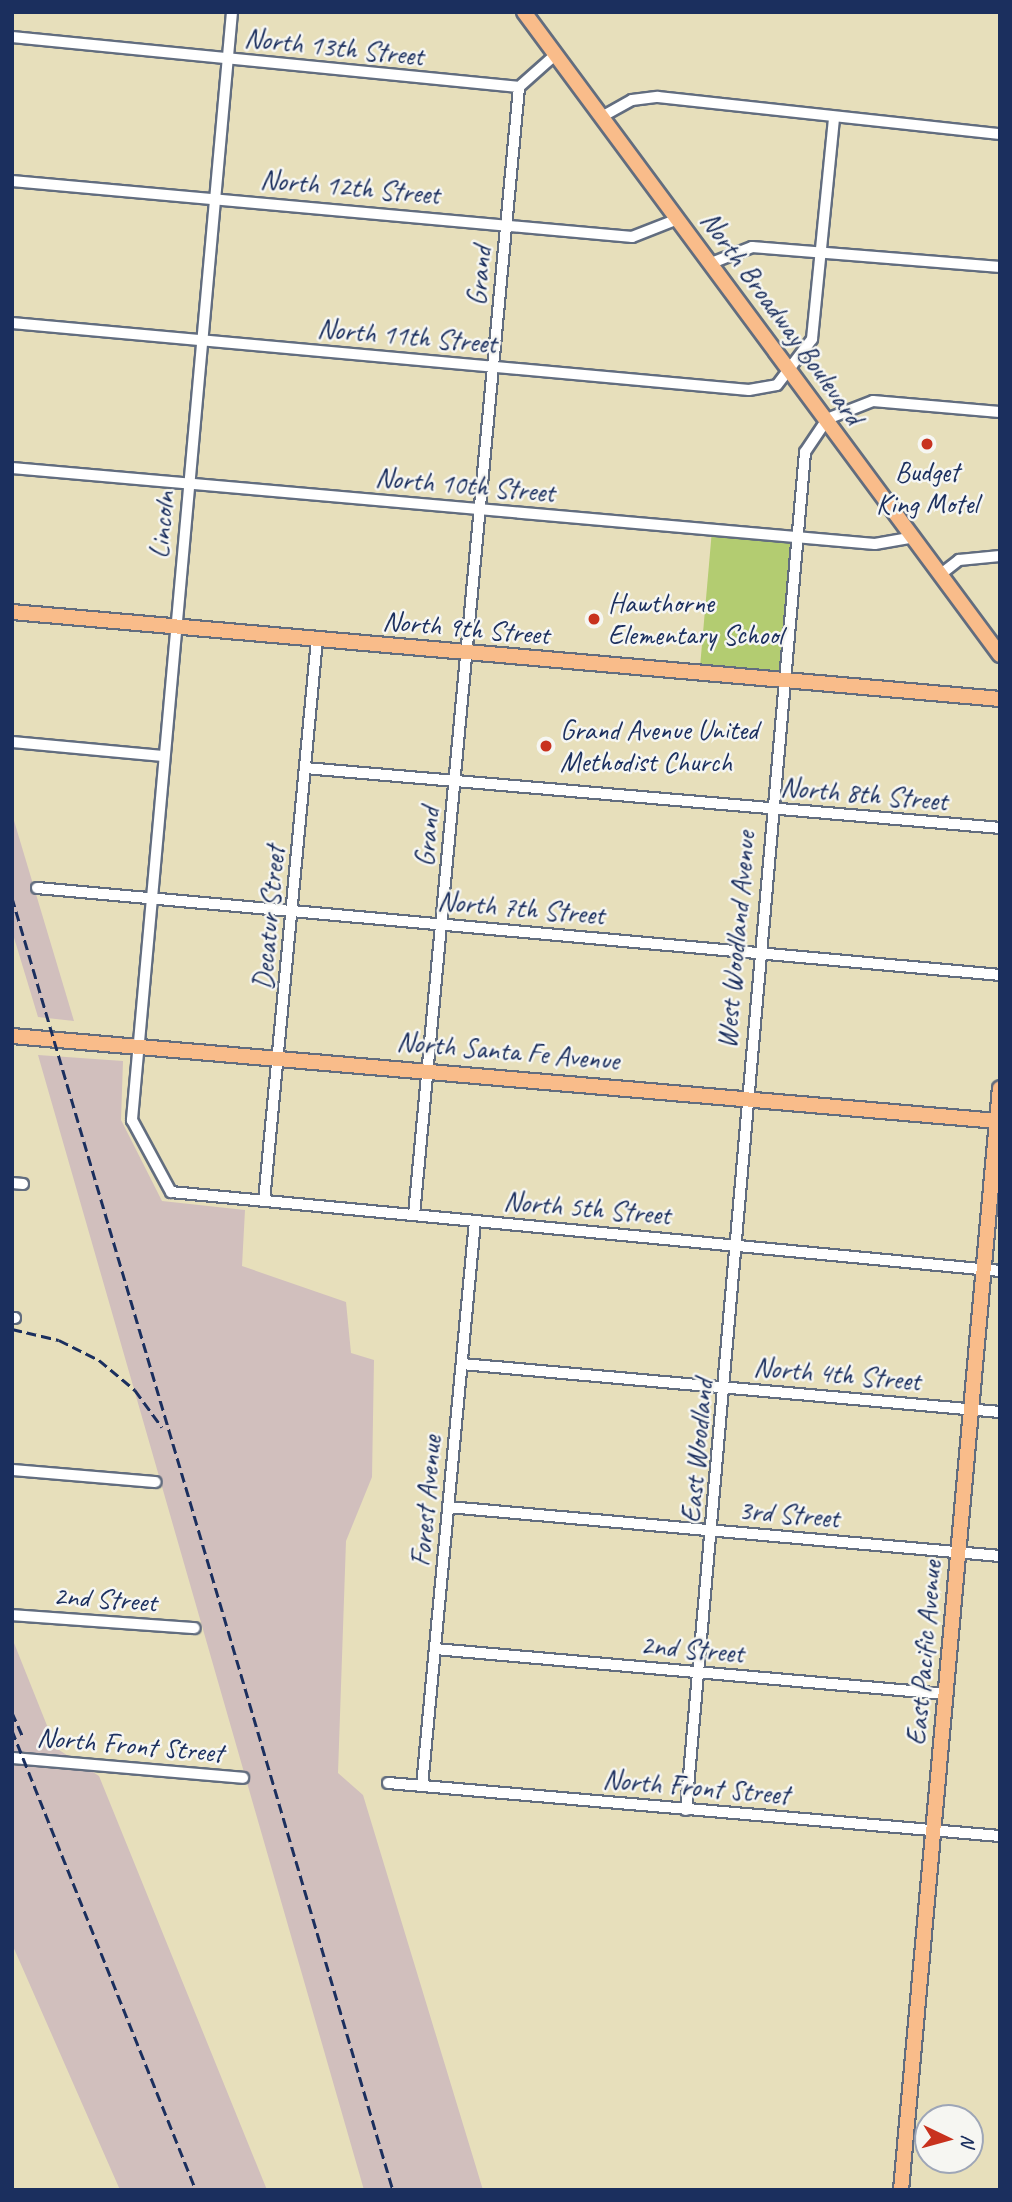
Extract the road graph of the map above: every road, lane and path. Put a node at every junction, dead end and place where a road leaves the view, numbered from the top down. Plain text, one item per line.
1 (232, 12) edge
2 (524, 12) edge
3 (12, 37) edge
4 (555, 55) junction
5 (228, 59) junction
6 (519, 87) junction
7 (605, 115) junction
8 (835, 120) junction
9 (1000, 134) edge
10 (12, 181) edge
11 (215, 197) junction
12 (678, 219) junction
13 (506, 223) junction
14 (822, 252) junction
15 (714, 262) junction
16 (1000, 267) edge
17 (12, 323) edge
18 (202, 340) junction
19 (493, 366) junction
20 (792, 372) junction
21 (1000, 412) edge
22 (827, 419) junction
23 (12, 468) edge
24 (189, 483) junction
25 (480, 510) junction
26 (796, 537) junction
27 (913, 537) junction
28 (1000, 556) edge
29 (941, 573) junction
30 (12, 612) edge
31 (175, 627) junction
32 (317, 639) junction
33 (467, 652) junction
34 (1000, 655) edge
35 (781, 682) junction
36 (1000, 699) edge
37 (12, 742) edge
38 (163, 756) junction
39 (305, 768) junction
40 (455, 782) junction
41 (770, 809) junction
42 (1000, 828) edge
43 (37, 888) dead end
44 (150, 898) junction
45 (292, 911) junction
46 (441, 924) junction
47 (757, 953) junction
48 (1000, 975) edge
49 (12, 1036) edge
50 (137, 1043) junction
51 (278, 1055) junction
52 (428, 1069) junction
53 (1000, 1088) edge
54 (746, 1096) junction
55 (998, 1121) edge
56 (171, 1192) joint
57 (264, 1201) junction
58 (414, 1215) junction
59 (475, 1221) junction
60 (735, 1245) junction
61 (983, 1270) junction
62 (1000, 1271) edge
63 (461, 1364) junction
64 (726, 1386) junction
65 (971, 1409) junction
66 (1000, 1412) edge
67 (12, 1470) edge
68 (155, 1482) dead end
69 (448, 1507) junction
70 (712, 1530) junction
71 (958, 1552) junction
72 (1000, 1556) edge
73 (12, 1615) edge
74 (195, 1629) dead end
75 (435, 1649) junction
76 (699, 1672) junction
77 (945, 1694) junction
78 (12, 1758) edge
79 (243, 1778) dead end
80 (388, 1783) dead end
81 (422, 1786) junction
82 (686, 1810) junction
83 (932, 1830) junction
84 (1000, 1836) edge
85 (901, 2190) edge

1 - 5 street, Lincoln
2 - 4 main road, North Broadway Boulevard
3 - 5 street, North 13th Street
4 - 6 street
4 - 7 main road, North Broadway Boulevard
5 - 6 street, North 13th Street
5 - 11 street, Lincoln
6 - 13 street, Grand
7 - 8 street
7 - 12 main road, North Broadway Boulevard
8 - 9 street
8 - 14 street
10 - 11 street, North 12th Street
11 - 13 street, North 12th Street
11 - 18 street, Lincoln
12 - 13 street, North 12th Street
12 - 15 main road, North Broadway Boulevard
13 - 19 street, Grand
14 - 15 street
14 - 16 street
14 - 20 street
15 - 20 main road, North Broadway Boulevard
17 - 18 street, North 11th Street
18 - 19 street, North 11th Street
18 - 24 street, Lincoln
19 - 20 street, North 11th Street
19 - 25 street, Grand
20 - 22 main road, North Broadway Boulevard
21 - 22 street
22 - 26 street, West Woodland Avenue
22 - 27 main road, North Broadway Boulevard
23 - 24 street, North 10th Street
24 - 25 street, North 10th Street
24 - 31 street, Lincoln
25 - 26 street, North 10th Street
25 - 33 street, Grand
26 - 27 street, North 10th Street
26 - 35 street, West Woodland Avenue
27 - 29 main road, North Broadway Boulevard
28 - 29 street
29 - 34 main road, North Broadway Boulevard
30 - 31 main road, North 9th Street
31 - 32 main road, North 9th Street
31 - 38 street, Lincoln
32 - 33 main road, North 9th Street
32 - 39 street, Decatur Street
33 - 35 main road, North 9th Street
33 - 40 street, Grand
35 - 36 main road, North 9th Street
35 - 41 street, West Woodland Avenue
37 - 38 street
38 - 44 street, Lincoln
39 - 40 street, North 8th Street
39 - 45 street, Decatur Street
40 - 41 street, North 8th Street
40 - 46 street, Grand
41 - 42 street, North 8th Street
41 - 47 street, West Woodland Avenue
43 - 44 street, North 7th Street
44 - 45 street, North 7th Street
44 - 50 street, Lincoln
45 - 46 street, North 7th Street
45 - 51 street, Decatur Street
46 - 47 street, North 7th Street
46 - 52 street, Grand
47 - 48 street, North 7th Street
47 - 54 street, West Woodland Avenue
49 - 50 main road, North Santa Fe Avenue
50 - 51 main road, North Santa Fe Avenue
50 - 56 street, Lincoln
51 - 52 main road, North Santa Fe Avenue
51 - 57 street, Decatur Street
52 - 54 main road, North Santa Fe Avenue
52 - 58 street, Grand
53 - 55 main road, East Pacific Avenue
54 - 55 main road, North Santa Fe Avenue
54 - 60 street, East Woodland
55 - 61 main road, East Pacific Avenue
56 - 57 street, North 5th Street
57 - 58 street, North 5th Street
58 - 59 street, North 5th Street
59 - 60 street, North 5th Street
59 - 63 street, Forest Avenue
60 - 61 street, North 5th Street
60 - 64 street, East Woodland
61 - 62 street, North 5th Street
61 - 65 main road, East Pacific Avenue
63 - 64 street, North 4th Street
63 - 69 street, Forest Avenue
64 - 65 street, North 4th Street
64 - 70 street, East Woodland
65 - 66 street, North 4th Street
65 - 71 main road, East Pacific Avenue
67 - 68 street
69 - 70 street, 3rd Street
69 - 75 street, Forest Avenue
70 - 71 street, 3rd Street
70 - 76 street, East Woodland
71 - 72 street, 3rd Street
71 - 77 main road, East Pacific Avenue
73 - 74 street, 2nd Street
75 - 76 street, 2nd Street
75 - 81 street, Forest Avenue
76 - 77 street, 2nd Street
76 - 82 street, East Woodland
77 - 83 main road, East Pacific Avenue
78 - 79 street, North Front Street
80 - 81 street, North Front Street
81 - 82 street, North Front Street
82 - 83 street, North Front Street
83 - 84 street, North Front Street
83 - 85 main road, East Pacific Avenue

